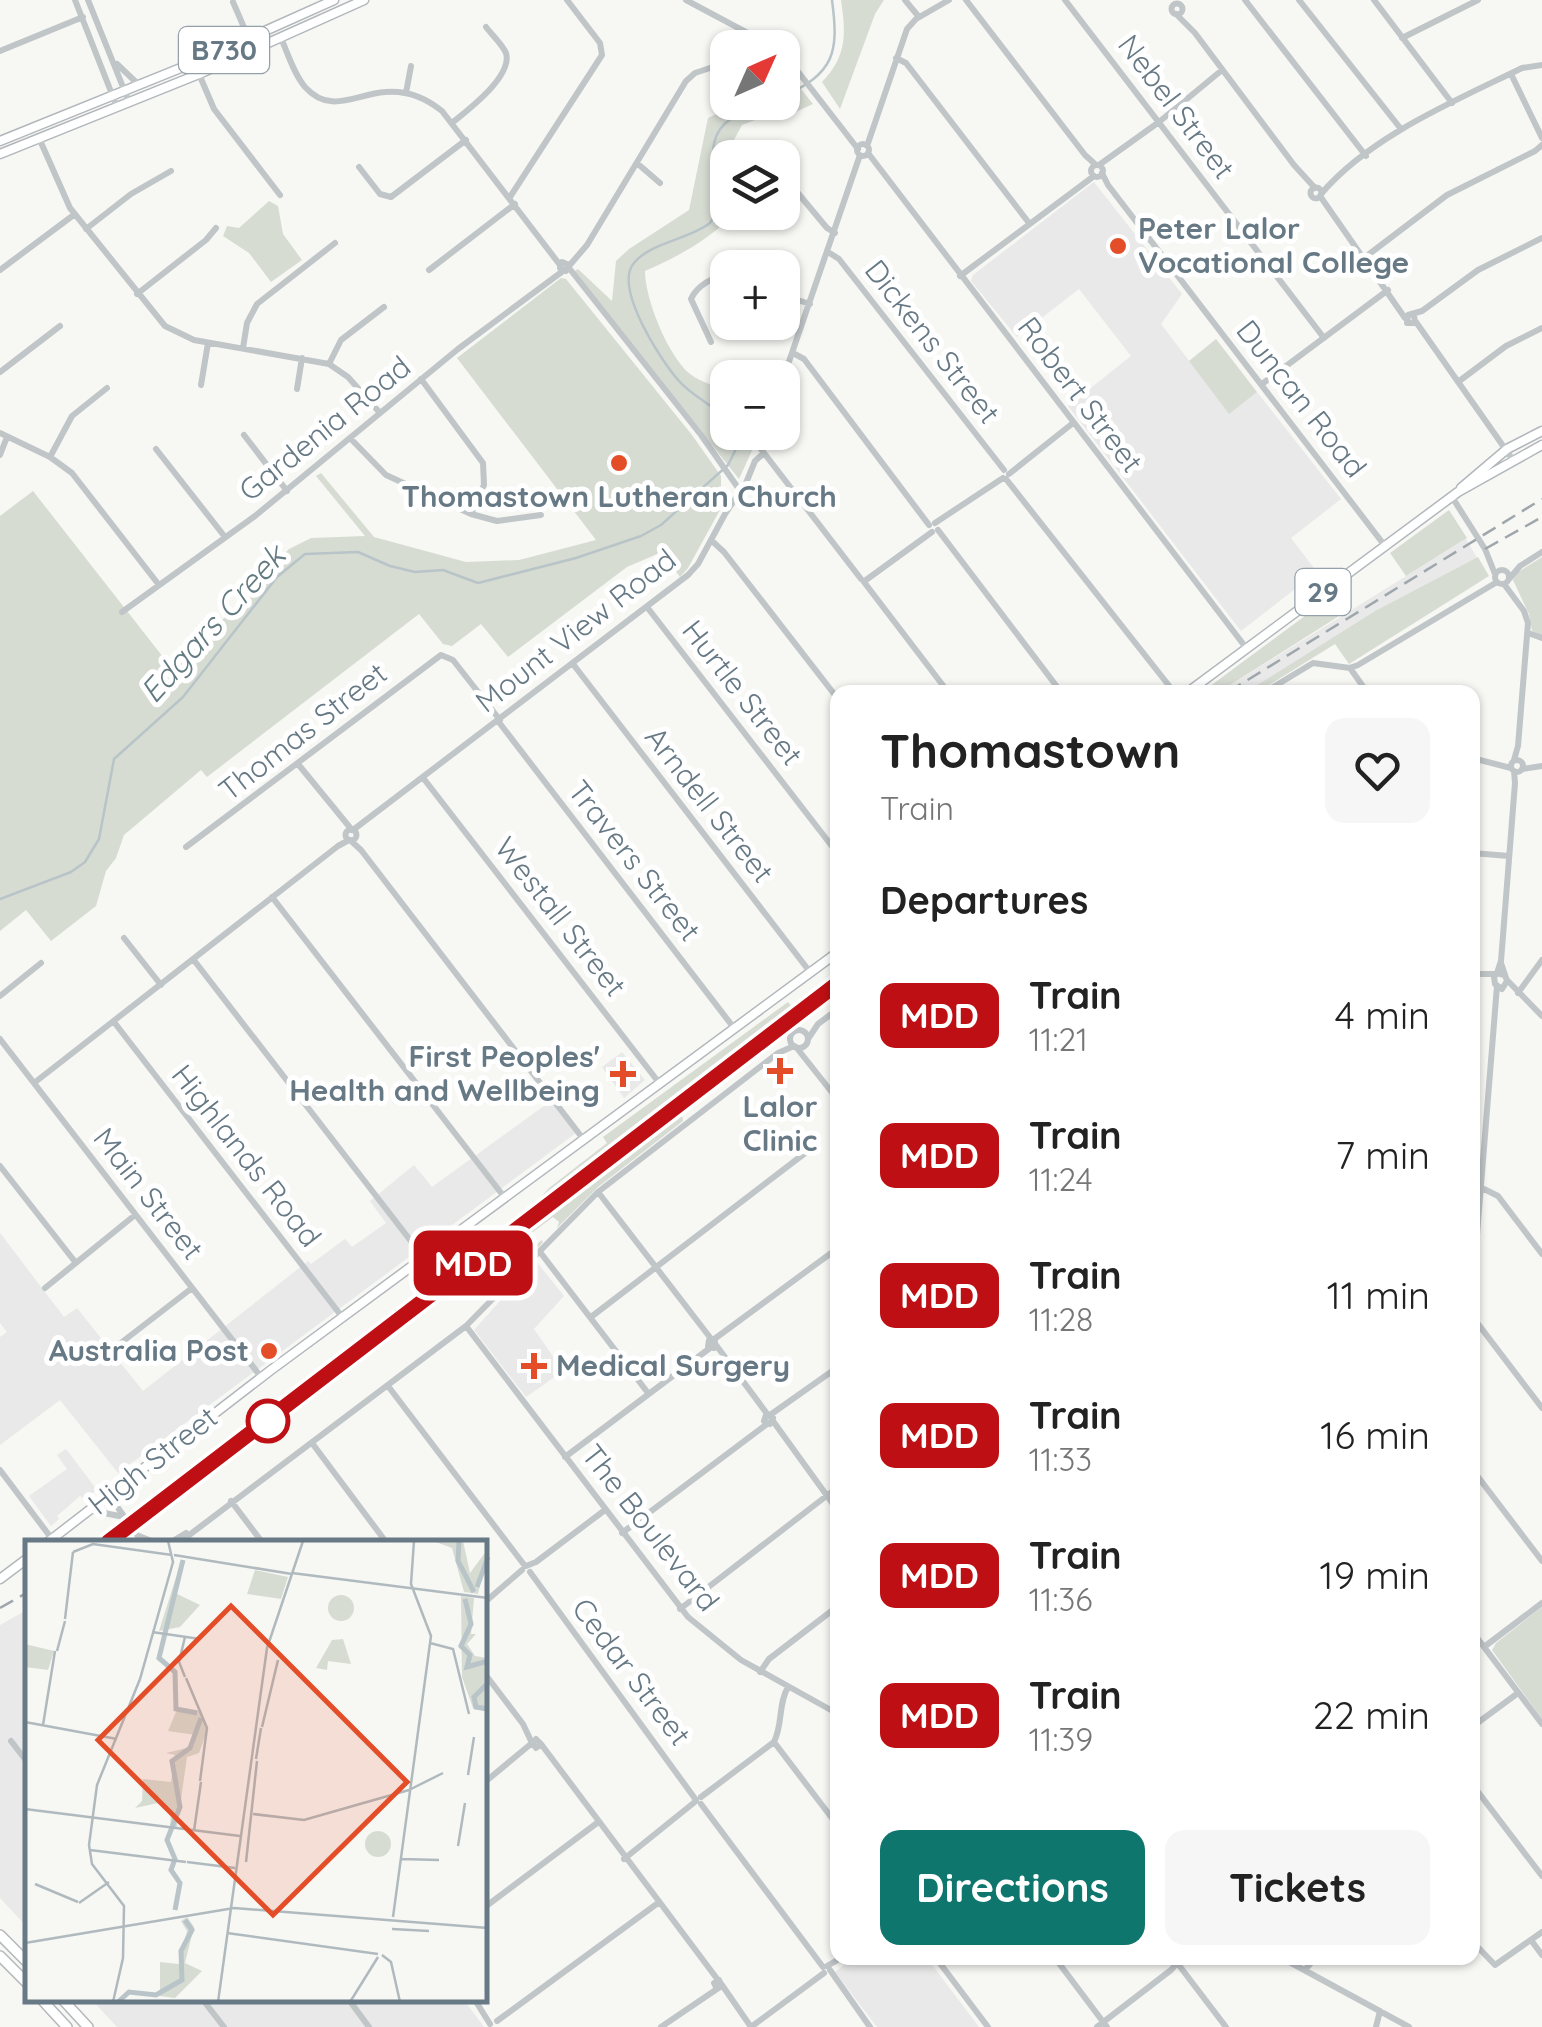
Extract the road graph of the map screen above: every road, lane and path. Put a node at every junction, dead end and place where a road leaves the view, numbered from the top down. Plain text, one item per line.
1 (75, 0) edge
2 (88, 0) edge
3 (334, 0) edge
4 (364, 0) edge
5 (567, 0) edge
6 (686, 0) edge
7 (905, 0) edge
8 (949, 0) edge
9 (966, 0) edge
10 (1065, 0) edge
11 (1245, 0) edge
12 (1299, 0) edge
13 (1374, 0) edge
14 (1478, 0) edge
15 (233, 2) edge
16 (1468, 2) edge
17 (314, 4) edge
18 (1178, 5) edge
19 (83, 17) junction
20 (919, 17) junction
21 (486, 27) dead end
22 (743, 30) edge
23 (282, 38) junction
24 (1402, 38) junction
25 (249, 39) junction
26 (0, 51) edge
27 (110, 55) junction
28 (896, 58) junction
29 (411, 66) dead end
30 (1542, 66) edge
31 (710, 68) edge
32 (1222, 70) junction
33 (800, 73) edge
34 (199, 74) junction
35 (1511, 74) junction
36 (138, 84) junction
37 (124, 90) junction
38 (406, 93) junction
39 (113, 96) junction
40 (129, 102) junction
41 (1452, 103) junction
42 (117, 107) junction
43 (452, 122) junction
44 (1159, 122) junction
45 (1400, 130) junction
46 (39, 138) junction
47 (466, 140) junction
48 (0, 141) edge
49 (1542, 141) edge
50 (864, 151) junction
51 (0, 154) edge
52 (1366, 156) junction
53 (638, 164) junction
54 (359, 167) dead end
55 (172, 171) dead end
56 (1097, 171) junction
57 (660, 182) dead end
58 (1316, 193) junction
59 (280, 196) dead end
60 (800, 196) edge
61 (512, 200) junction
62 (75, 214) junction
63 (1028, 223) junction
64 (86, 228) junction
65 (216, 228) dead end
66 (835, 233) junction
67 (1542, 238) edge
68 (335, 243) dead end
69 (828, 252) junction
70 (1364, 258) junction
71 (565, 266) junction
72 (0, 270) edge
73 (428, 270) dead end
74 (960, 276) junction
75 (710, 281) edge
76 (1388, 290) junction
77 (137, 294) junction
78 (800, 300) edge
79 (810, 304) junction
80 (384, 307) dead end
81 (1414, 318) junction
82 (60, 326) dead end
83 (1542, 328) edge
84 (710, 338) edge
85 (1324, 338) junction
86 (208, 343) junction
87 (242, 348) junction
88 (793, 353) junction
89 (302, 358) junction
90 (790, 360) edge
91 (328, 364) junction
92 (0, 372) edge
93 (421, 379) junction
94 (1458, 382) junction
95 (1262, 384) junction
96 (201, 385) dead end
97 (107, 388) dead end
98 (297, 388) dead end
99 (380, 413) junction
100 (1074, 423) junction
101 (1542, 431) edge
102 (4, 435) edge
103 (244, 435) dead end
104 (350, 438) junction
105 (1542, 445) edge
106 (156, 448) dead end
107 (1506, 449) junction
108 (762, 450) edge
109 (764, 453) junction
110 (0, 454) edge
111 (50, 456) junction
112 (1513, 460) junction
113 (1004, 475) junction
114 (286, 491) junction
115 (741, 492) junction
116 (1455, 494) junction
117 (471, 514) junction
118 (542, 515) dead end
119 (934, 528) junction
120 (225, 538) junction
121 (711, 540) junction
122 (1385, 546) junction
123 (1542, 552) edge
124 (1502, 577) junction
125 (865, 581) junction
126 (159, 585) junction
127 (647, 607) junction
128 (122, 612) dead end
129 (1528, 637) junction
130 (1542, 640) edge
131 (1246, 649) junction
132 (447, 654) joint
133 (572, 664) junction
134 (1350, 668) junction
135 (943, 685) edge
136 (1056, 685) edge
137 (1169, 685) edge
138 (1197, 685) edge
139 (1277, 685) edge
140 (1362, 685) edge
141 (830, 688) edge
142 (499, 720) junction
143 (1480, 760) edge
144 (298, 764) junction
145 (1517, 766) junction
146 (1539, 766) edge
147 (424, 779) junction
148 (351, 835) junction
149 (830, 844) edge
150 (186, 848) dead end
151 (1480, 854) edge
152 (1510, 856) junction
153 (272, 897) junction
154 (124, 938) dead end
155 (830, 958) edge
156 (193, 959) junction
157 (1542, 960) edge
158 (41, 963) dead end
159 (810, 972) junction
160 (1530, 974) junction
161 (1480, 975) edge
162 (1501, 981) junction
163 (160, 986) junction
164 (1518, 994) junction
165 (0, 996) edge
166 (830, 1015) edge
167 (1542, 1016) edge
168 (114, 1022) junction
169 (818, 1024) junction
170 (734, 1028) junction
171 (801, 1030) junction
172 (790, 1037) junction
173 (0, 1039) edge
174 (807, 1042) junction
175 (795, 1047) junction
176 (778, 1053) junction
177 (814, 1069) junction
178 (34, 1084) junction
179 (660, 1084) junction
180 (830, 1090) edge
181 (584, 1140) junction
182 (813, 1147) dead end
183 (0, 1166) edge
184 (1482, 1188) junction
185 (598, 1192) junction
186 (505, 1198) junction
187 (1480, 1211) edge
188 (136, 1216) junction
189 (540, 1252) junction
190 (830, 1254) edge
191 (1542, 1254) edge
192 (424, 1258) junction
193 (76, 1263) junction
194 (655, 1268) junction
195 (45, 1288) dead end
196 (192, 1288) junction
197 (591, 1317) junction
198 (343, 1318) junction
199 (466, 1326) junction
200 (1480, 1327) edge
201 (712, 1344) junction
202 (113, 1349) dead end
203 (830, 1373) edge
204 (261, 1377) junction
205 (388, 1386) junction
206 (648, 1393) junction
207 (1542, 1408) edge
208 (768, 1420) junction
209 (312, 1443) junction
210 (565, 1457) junction
211 (0, 1470) edge
212 (1480, 1480) edge
213 (830, 1493) edge
214 (109, 1495) junction
215 (826, 1496) junction
216 (830, 1501) edge
217 (231, 1502) junction
218 (89, 1510) junction
219 (604, 1510) junction
220 (126, 1518) junction
221 (200, 1525) junction
222 (622, 1532) junction
223 (140, 1539) edge
224 (50, 1540) edge
225 (174, 1540) edge
226 (182, 1540) edge
227 (260, 1540) edge
228 (385, 1540) edge
229 (25, 1560) edge
230 (1542, 1561) edge
231 (526, 1570) junction
232 (0, 1578) edge
233 (488, 1600) edge
234 (1542, 1603) edge
235 (680, 1609) junction
236 (830, 1612) edge
237 (1480, 1642) edge
238 (1484, 1647) junction
239 (760, 1672) junction
240 (488, 1678) edge
241 (788, 1687) junction
242 (1518, 1693) junction
243 (830, 1710) edge
244 (1480, 1721) edge
245 (1542, 1724) edge
246 (11, 1741) dead end
247 (774, 1742) junction
248 (535, 1744) junction
249 (25, 1759) edge
250 (488, 1780) edge
251 (1480, 1795) edge
252 (700, 1801) junction
253 (830, 1816) edge
254 (598, 1824) junction
255 (624, 1859) junction
256 (1542, 1876) edge
257 (658, 1904) junction
258 (488, 1905) edge
259 (1542, 1932) edge
260 (0, 1935) edge
261 (1531, 1940) junction
262 (1480, 1951) edge
263 (1542, 1955) edge
264 (0, 1956) edge
265 (25, 1961) edge
266 (832, 1965) edge
267 (941, 1965) edge
268 (1060, 1965) edge
269 (1175, 1965) edge
270 (1183, 1965) edge
271 (1295, 1965) edge
272 (1309, 1965) edge
273 (826, 1969) junction
274 (1304, 1970) junction
275 (25, 1981) edge
276 (717, 1985) junction
277 (44, 2002) edge
278 (65, 2002) edge
279 (205, 2002) edge
280 (350, 2002) edge
281 (477, 2002) edge
282 (1380, 2011) junction
283 (496, 2025) edge
284 (1102, 2025) edge
285 (67, 2027) edge
286 (88, 2027) edge
287 (224, 2027) edge
288 (369, 2027) edge
289 (661, 2027) edge
290 (751, 2027) edge
291 (870, 2027) edge
292 (988, 2027) edge
293 (1226, 2027) edge
294 (1376, 2027) edge
295 (1409, 2027) edge

1 - 19 street
2 - 27 street
3 - 17 main road, B730
4 - 23 main road, B730
5 - 61 street
6 - 22 street, Robert Street
7 - 20 street
8 - 20 street
9 - 56 street, Duncan Road
10 - 44 street, Nebel Street
11 - 52 street
12 - 45 street
13 - 24 street
14 - 16 street
15 - 25 street
16 - 24 street
17 - 25 main road, B730
18 - 32 street
19 - 26 street
19 - 39 street
20 - 28 street
21 - 43 street
23 - 34 main road, B730
23 - 38 street
24 - 41 street
25 - 36 main road, B730
27 - 36 street
27 - 37 street
28 - 50 street
28 - 63 street
29 - 38 street
30 - 35 street
31 - 53 street, Gardenia Road
32 - 44 street
32 - 58 street
33 - 50 street, Robert Street
34 - 40 main road, B730
34 - 59 street
35 - 41 street
35 - 49 street
36 - 37 main road, B730
37 - 39 main road, B730
37 - 40 street
38 - 43 street
39 - 42 street
39 - 48 main road, B730
40 - 42 main road, B730
41 - 45 street
42 - 46 main road, B730
43 - 47 street
44 - 56 street
44 - 85 street, Nebel Street
45 - 52 street
46 - 51 main road, B730
46 - 62 street
47 - 54 street
47 - 61 street
49 - 70 street
50 - 66 street
50 - 74 street, Robert Street
52 - 58 street
53 - 57 street
53 - 71 street, Gardenia Road
55 - 64 street
56 - 63 street
56 - 95 street, Duncan Road
58 - 70 street
60 - 66 street
61 - 71 street
61 - 73 street
62 - 64 street
62 - 72 street
63 - 74 street
64 - 77 street
65 - 77 street
66 - 69 street
67 - 81 street
68 - 87 street
69 - 79 street
69 - 113 street, Dickens Street
70 - 76 street
71 - 93 street, Gardenia Road
71 - 115 street
74 - 100 street, Robert Street
75 - 84 street
76 - 81 street
76 - 85 street
77 - 86 street
78 - 79 street
79 - 88 street
80 - 91 street
81 - 94 street
82 - 92 street
83 - 94 street
85 - 95 street
86 - 87 street
86 - 96 street
87 - 89 street
88 - 90 street
88 - 119 street
89 - 91 street
89 - 98 street
91 - 99 street
93 - 99 street, Gardenia Road
93 - 117 street
94 - 107 street
95 - 122 street, Duncan Road
97 - 111 street
99 - 104 street, Gardenia Road
100 - 113 street
100 - 131 street, Robert Street
101 - 107 main road, 29
102 - 110 street
102 - 111 street
103 - 114 street
104 - 114 street, Gardenia Road
104 - 117 street
105 - 112 main road, 29
106 - 120 street
107 - 112 street
107 - 116 main road, 29
108 - 109 street, Mount View Road
109 - 115 street, Mount View Road
109 - 125 street
111 - 126 street
112 - 116 main road, 29
113 - 119 street
113 - 137 street, Dickens Street
114 - 120 street, Gardenia Road
115 - 121 street, Mount View Road
116 - 122 main road, 29
116 - 124 street
117 - 118 street
119 - 125 street
119 - 136 street
120 - 126 street, Gardenia Road
121 - 127 street, Mount View Road
121 - 141 street
122 - 131 main road, 29
123 - 124 street
124 - 129 street
124 - 134 street
125 - 135 street
126 - 128 street, Gardenia Road
127 - 133 street, Mount View Road
127 - 149 street, Hurtle Street
129 - 130 street
129 - 145 street
131 - 138 main road, 29
132 - 142 street, Travers Street
132 - 144 street, Thomas Street
133 - 142 street, Mount View Road
133 - 159 street, Arndell Street
134 - 139 street
134 - 140 street
142 - 147 street, Mount View Road
142 - 170 street, Travers Street
143 - 145 street
144 - 148 street
144 - 150 street, Thomas Street
145 - 146 street
145 - 152 street
147 - 148 street, Mount View Road
147 - 179 street, Westall Street
148 - 153 street, Mount View Road
148 - 181 street
151 - 152 street
152 - 162 street
153 - 156 street, Mount View Road
153 - 186 street
154 - 163 street
155 - 159 main road, High Street
156 - 163 street, Mount View Road
156 - 192 street
157 - 160 street
158 - 165 street
159 - 170 main road, High Street
160 - 162 street
160 - 164 street
161 - 162 street
162 - 164 street
162 - 184 street
163 - 168 street, Mount View Road
164 - 167 street
166 - 169 street
168 - 178 street, Mount View Road
168 - 198 street, Highlands Road
169 - 171 street
169 - 174 street
170 - 179 main road, High Street
171 - 172 street
171 - 174 street
172 - 175 street
172 - 176 street
173 - 178 street, Main Street
174 - 175 street
174 - 177 street
175 - 176 street
175 - 177 street
176 - 185 street
177 - 180 street
178 - 188 street, Main Street
179 - 181 main road, High Street
181 - 186 main road, High Street
182 - 194 street
183 - 193 street
184 - 187 street
184 - 191 street
185 - 189 street
185 - 194 street
186 - 192 main road, High Street
188 - 193 street
188 - 196 street, Main Street
189 - 197 street
189 - 199 street
190 - 201 street
192 - 198 main road, High Street
193 - 195 street
194 - 197 street
194 - 201 street
196 - 202 street
196 - 204 street, Main Street
197 - 206 street
198 - 204 main road, High Street
199 - 205 street
199 - 210 street, The Boulevard
200 - 207 street
201 - 206 street
201 - 208 street
203 - 208 street
204 - 214 main road, High Street
205 - 209 street
205 - 231 street, Cedar Street
206 - 210 street
208 - 215 street
208 - 222 street
209 - 217 street
209 - 228 street
210 - 219 street, The Boulevard
211 - 224 street
212 - 230 street
213 - 215 street
214 - 218 main road, High Street
214 - 220 street
215 - 216 street
215 - 235 street
217 - 221 street
217 - 227 street
218 - 220 street
218 - 224 main road, High Street
219 - 222 street, The Boulevard
219 - 231 street
220 - 223 street
221 - 225 street
221 - 226 street
222 - 235 street, The Boulevard
229 - 232 main road
231 - 233 street
231 - 252 street, Cedar Street
234 - 238 street
235 - 239 street, The Boulevard
236 - 239 street
237 - 238 street
238 - 242 street
239 - 241 street, The Boulevard
240 - 248 street
241 - 243 street, The Boulevard
241 - 247 street
242 - 244 street
242 - 245 street
246 - 249 street
247 - 252 street
247 - 253 street
248 - 250 street
248 - 254 street
251 - 256 street
252 - 255 street
252 - 273 street, Cedar Street
254 - 255 street
254 - 258 street
255 - 257 street
257 - 276 street
257 - 283 street
259 - 261 street
260 - 265 highway
261 - 262 street
261 - 263 street
264 - 275 highway
266 - 273 street
267 - 292 street
268 - 284 street
269 - 284 street
270 - 293 street
271 - 274 street
272 - 274 street
273 - 290 street
273 - 291 street, Cedar Street
274 - 282 street
276 - 289 street
276 - 290 street
277 - 285 highway
278 - 286 highway
279 - 287 street
280 - 288 street
281 - 283 street
282 - 294 street
282 - 295 street

